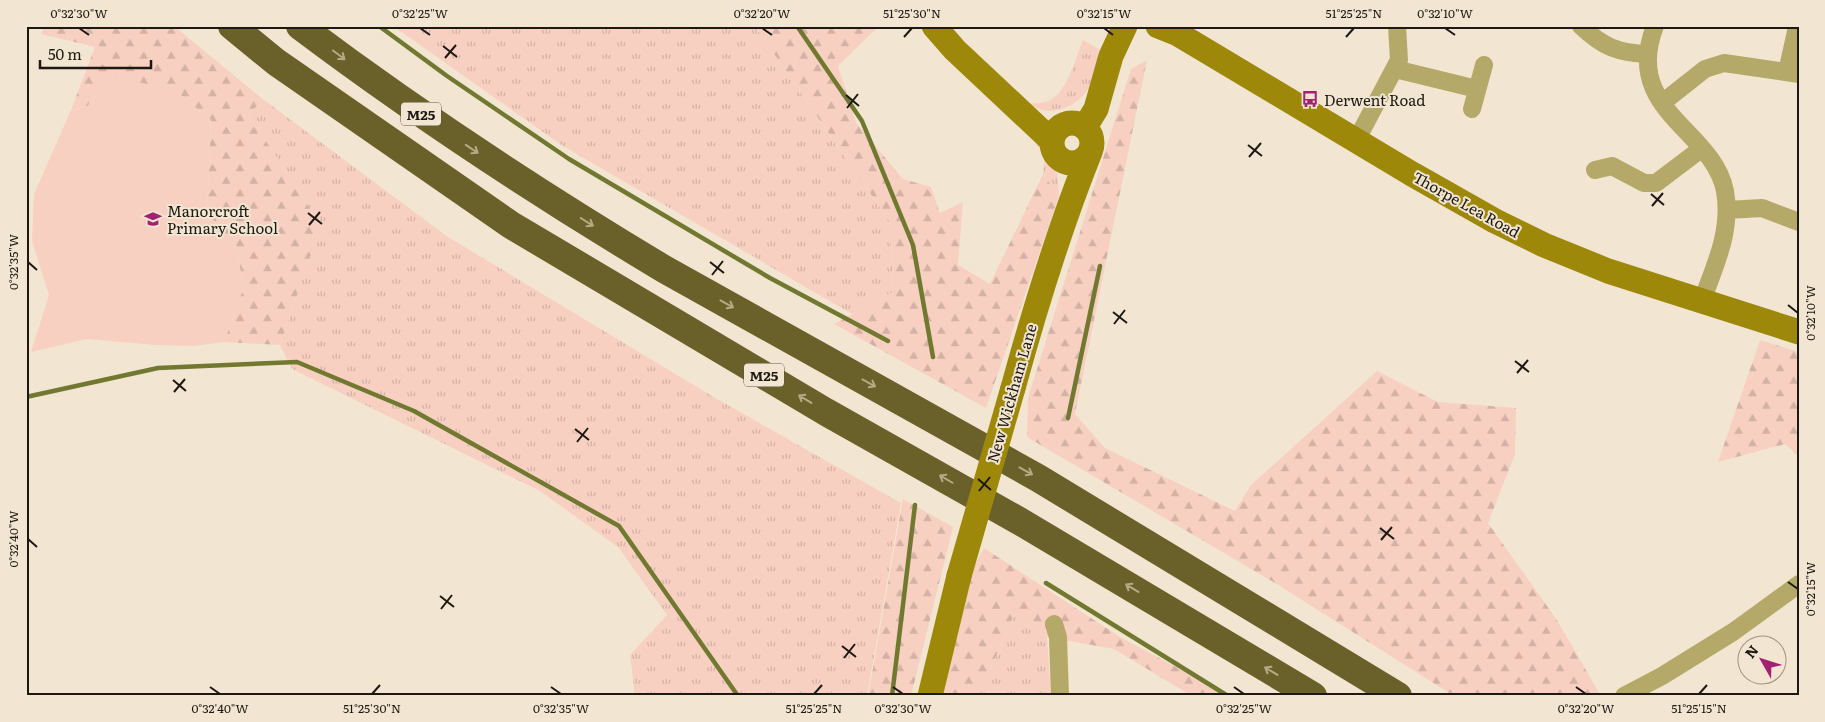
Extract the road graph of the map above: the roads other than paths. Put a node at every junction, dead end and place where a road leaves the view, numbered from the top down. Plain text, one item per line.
1 (232, 26) edge
2 (300, 26) edge
3 (934, 26) edge
4 (1125, 26) edge
5 (1158, 26) edge
6 (1397, 26) edge
7 (1581, 26) edge
8 (1655, 26) edge
9 (1797, 27) edge
10 (1648, 54) junction
11 (1484, 65) dead end
12 (1395, 69) junction
13 (1793, 73) edge
14 (1477, 90) junction
15 (1662, 103) junction
16 (1472, 109) dead end
17 (1066, 132) junction
18 (1356, 141) junction
19 (1701, 149) junction
20 (1090, 152) junction
21 (1068, 162) junction
22 (1595, 170) dead end
23 (1068, 208) junction
24 (1727, 210) junction
25 (1799, 222) edge
26 (1702, 301) junction
27 (1799, 332) edge
28 (1799, 584) edge
29 (1054, 624) dead end
30 (930, 696) edge
31 (1060, 696) edge
32 (1313, 696) edge
33 (1398, 696) edge
34 (1624, 696) edge

32 -> 1 highway, M25
2 -> 33 highway, M25
3 - 17 main road
4 - 17 main road
5 - 18 main road, Thorpe Lea Road
6 - 12 street
7 - 10 street
8 - 10 street
9 - 13 street
10 - 15 street
11 - 14 street
12 - 14 street
12 - 18 street
13 - 15 street
14 - 16 street
15 - 19 street
17 - 20 main road
17 - 21 main road
18 - 26 main road, Thorpe Lea Road
19 - 22 street
19 - 24 street
20 - 21 main road
20 - 23 main road, New Wickham Lane
21 - 23 main road, New Wickham Lane
23 - 30 main road, New Wickham Lane, bridge
24 - 25 street
24 - 26 street
26 - 27 main road, Thorpe Lea Road
28 - 34 street
29 - 31 street

